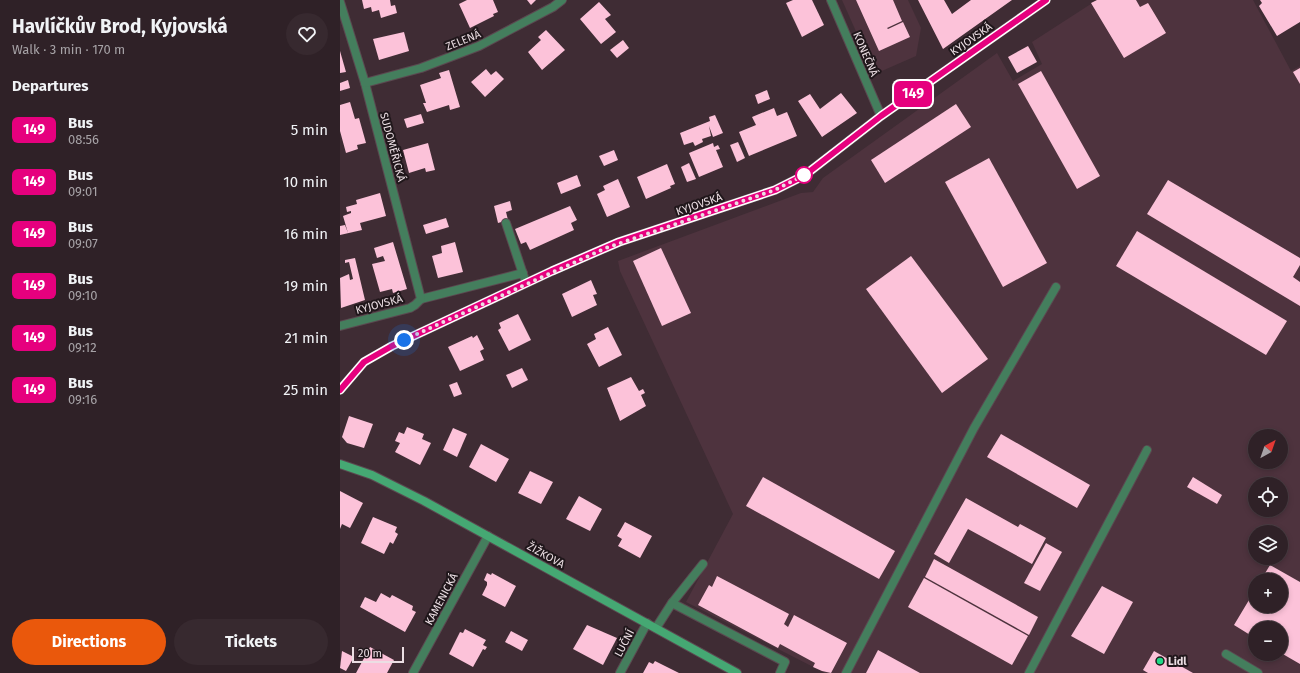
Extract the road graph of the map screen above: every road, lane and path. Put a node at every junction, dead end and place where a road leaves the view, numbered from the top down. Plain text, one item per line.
1 (562, 0) edge
2 (831, 0) edge
3 (1046, 0) edge
4 (340, 2) edge
5 (364, 83) junction
6 (881, 116) junction
7 (506, 223) dead end
8 (523, 273) junction
9 (526, 284) junction
10 (1056, 287) dead end
11 (421, 299) junction
12 (340, 326) edge
13 (340, 390) edge
14 (1147, 450) dead end
15 (340, 464) edge
16 (488, 536) junction
17 (703, 564) dead end
18 (672, 603) junction
19 (647, 623) junction
20 (656, 628) junction
21 (1226, 654) dead end
22 (413, 673) edge
23 (620, 673) edge
24 (737, 673) edge
25 (780, 673) edge
26 (846, 673) edge
27 (1029, 673) edge
28 (1258, 673) edge

1 - 5 street, ZELENÁ
2 - 6 street, KONEČNÁ
3 - 6 street, KYJOVSKÁ
4 - 5 street, SUDOMĚŘICKÁ
5 - 11 street, SUDOMĚŘICKÁ
6 - 9 street, KYJOVSKÁ
7 - 8 street
8 - 9 street
8 - 11 street, KYJOVSKÁ
9 - 13 street, KYJOVSKÁ
10 - 26 street
11 - 12 street, KYJOVSKÁ
14 - 27 street
15 - 16 main road, ŽIŽKOVA
16 - 19 main road, ŽIŽKOVA
16 - 22 street, KAMENICKÁ
17 - 18 street
18 - 20 street
18 - 25 street
19 - 20 main road, ŽIŽKOVA
19 - 23 street, LUČNÍ
20 - 24 main road, ŽIŽKOVA
21 - 28 street

